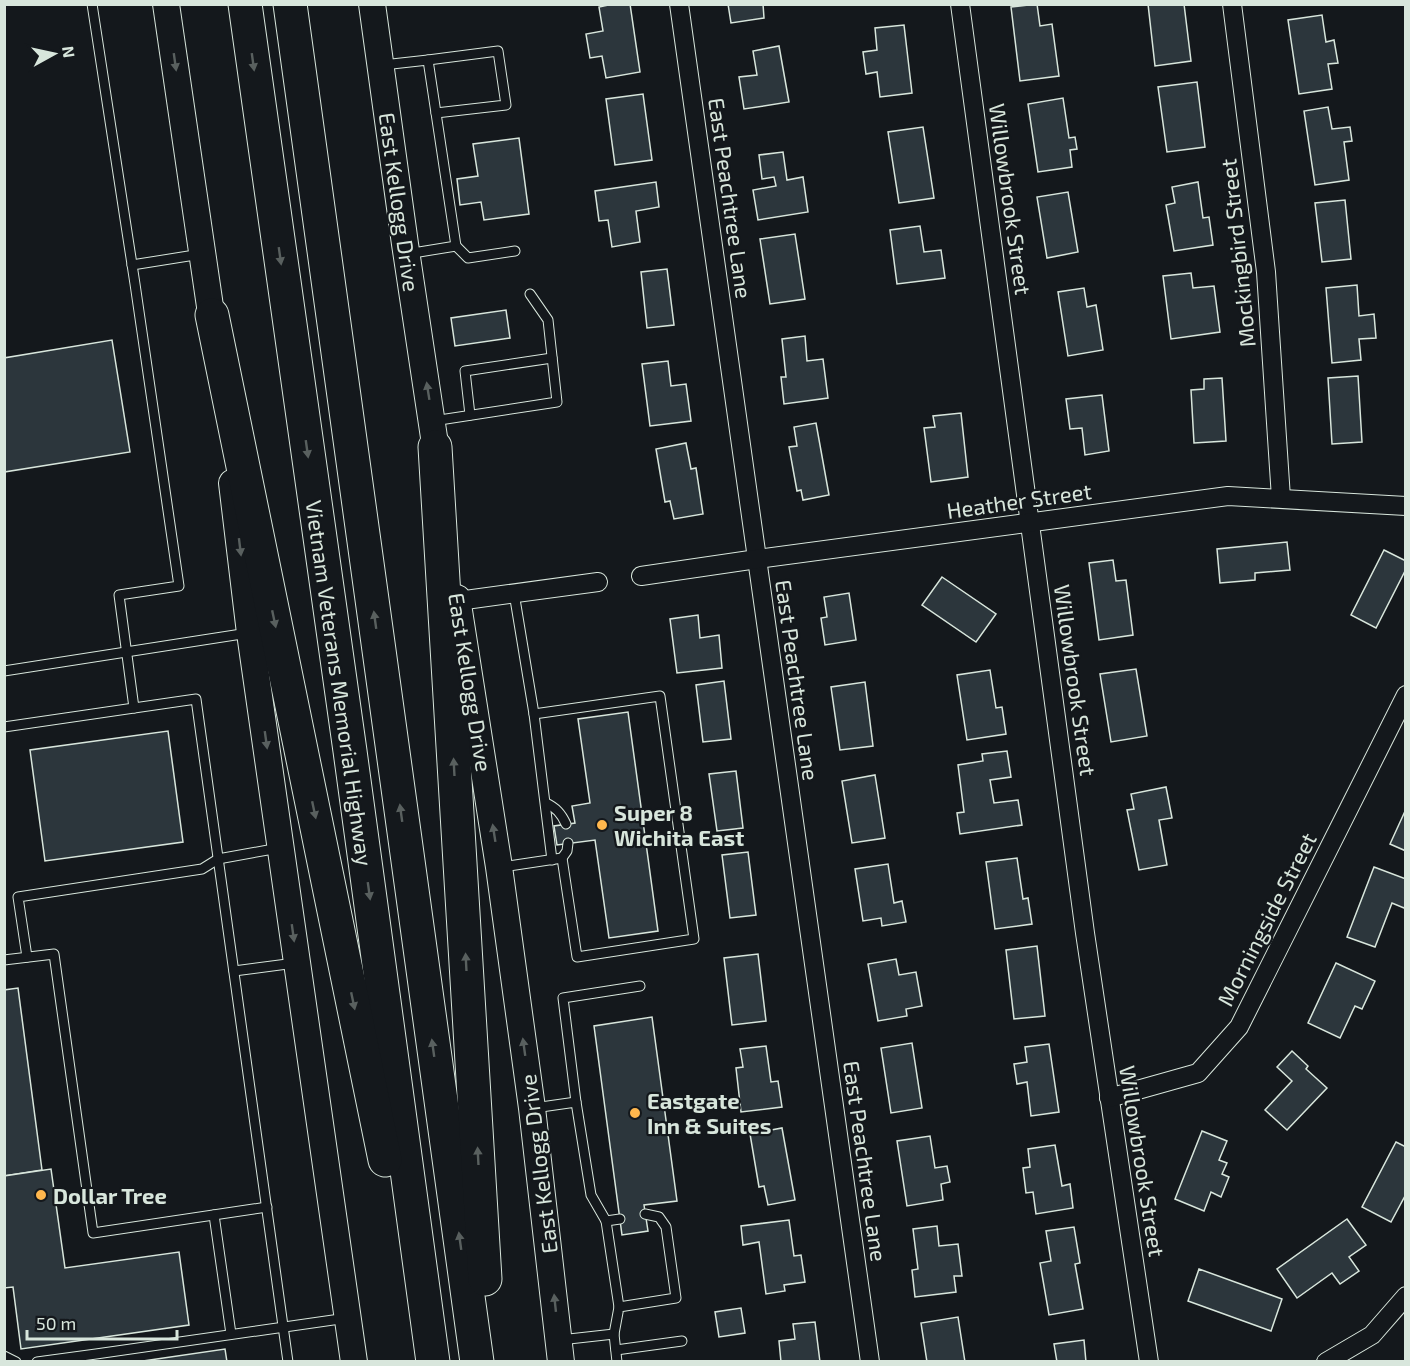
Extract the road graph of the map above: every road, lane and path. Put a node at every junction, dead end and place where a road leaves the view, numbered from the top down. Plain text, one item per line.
1 (92, 4) edge
2 (166, 4) edge
3 (245, 4) edge
4 (290, 4) edge
5 (372, 4) edge
6 (679, 4) edge
7 (960, 4) edge
8 (1232, 4) edge
9 (428, 60) junction
10 (380, 65) junction
11 (436, 113) junction
12 (456, 246) junction
13 (515, 251) dead end
14 (203, 254) junction
15 (406, 254) junction
16 (132, 265) junction
17 (530, 294) dead end
18 (212, 315) junction
19 (552, 358) junction
20 (470, 415) junction
21 (434, 434) junction
22 (1281, 498) junction
23 (1406, 506) edge
24 (1030, 523) junction
25 (757, 559) junction
26 (641, 576) dead end
27 (598, 582) dead end
28 (514, 593) junction
29 (458, 601) junction
30 (250, 633) junction
31 (127, 653) junction
32 (4, 671) edge
33 (1406, 695) edge
34 (134, 708) junction
35 (534, 714) junction
36 (4, 727) edge
37 (546, 803) junction
38 (566, 824) dead end
39 (568, 843) dead end
40 (281, 847) junction
41 (562, 858) junction
42 (218, 859) junction
43 (552, 860) junction
44 (500, 867) junction
45 (27, 957) junction
46 (4, 960) edge
47 (297, 962) junction
48 (234, 971) junction
49 (640, 986) dead end
50 (1109, 1098) junction
51 (576, 1102) junction
52 (532, 1108) junction
53 (267, 1207) junction
54 (645, 1214) dead end
55 (214, 1215) junction
56 (620, 1218) dead end
57 (606, 1221) junction
58 (1406, 1296) edge
59 (619, 1307) junction
60 (348, 1318) junction
61 (284, 1327) junction
62 (231, 1334) junction
63 (614, 1334) junction
64 (682, 1341) dead end
65 (616, 1350) junction
66 (560, 1351) edge
67 (4, 1356) edge
68 (97, 1358) edge
69 (16, 1362) edge
70 (37, 1362) edge
71 (288, 1362) edge
72 (354, 1362) edge
73 (426, 1362) edge
74 (433, 1362) edge
75 (477, 1362) edge
76 (490, 1362) edge
77 (617, 1362) edge
78 (870, 1362) edge
79 (1149, 1362) edge
80 (1326, 1362) edge

1 - 16 lane
2 -> 14 main road
3 -> 74 highway, Vietnam Veterans Memorial Highway
75 -> 4 highway, Vietnam Veterans Memorial Highway
5 - 10 main road, East Kellogg Drive
6 - 25 street, East Peachtree Lane
7 - 24 street, Willowbrook Street
8 - 22 street, Mockingbird Street
9 - 10 lane
9 - 11 lane
9 - 11 lane
10 - 15 main road, East Kellogg Drive
11 - 12 lane
12 - 13 lane
12 - 15 lane
14 - 16 lane
14 - 18 main road
21 -> 15 main road, East Kellogg Drive
16 - 31 lane
17 - 19 lane
18 -> 30 main road
18 -> 73 highway
19 - 20 lane
19 - 20 lane
20 - 21 lane
21 - 29 main road, East Kellogg Drive
76 -> 21 highway
22 - 23 street, Heather Street
22 - 24 street, Heather Street
24 - 25 street, Heather Street
24 - 50 street, Willowbrook Street
25 - 26 street, Heather Street
25 - 78 street, East Peachtree Lane
27 - 28 street
28 - 29 street
28 - 35 lane
44 -> 29 main road, East Kellogg Drive
30 - 31 lane
30 -> 40 main road
31 - 32 lane
31 - 34 lane
33 - 50 street, Morningside Street
34 - 36 lane
34 - 42 lane
35 - 37 lane
35 - 41 lane
37 - 38 lane
37 - 43 lane
39 - 41 lane
40 - 42 lane
40 -> 47 main road
41 - 43 lane
42 - 45 lane
42 - 48 lane
43 - 44 lane
52 -> 44 main road, East Kellogg Drive
45 - 46 lane
45 - 55 lane
47 - 48 lane
47 - 60 main road
48 - 53 lane
49 - 51 lane
50 - 79 street, Willowbrook Street
51 - 52 lane
51 - 57 lane
66 -> 52 main road, East Kellogg Drive
53 - 55 lane
53 - 61 lane
54 - 59 lane
55 - 62 lane
56 - 57 lane
57 - 59 lane
58 - 80 street
59 - 63 lane
60 - 61 lane
60 - 72 main road
61 - 62 lane
61 - 71 lane
62 - 68 lane
63 - 65 lane
63 - 66 lane
64 - 65 lane
65 - 77 lane
67 - 69 lane
68 - 70 lane

